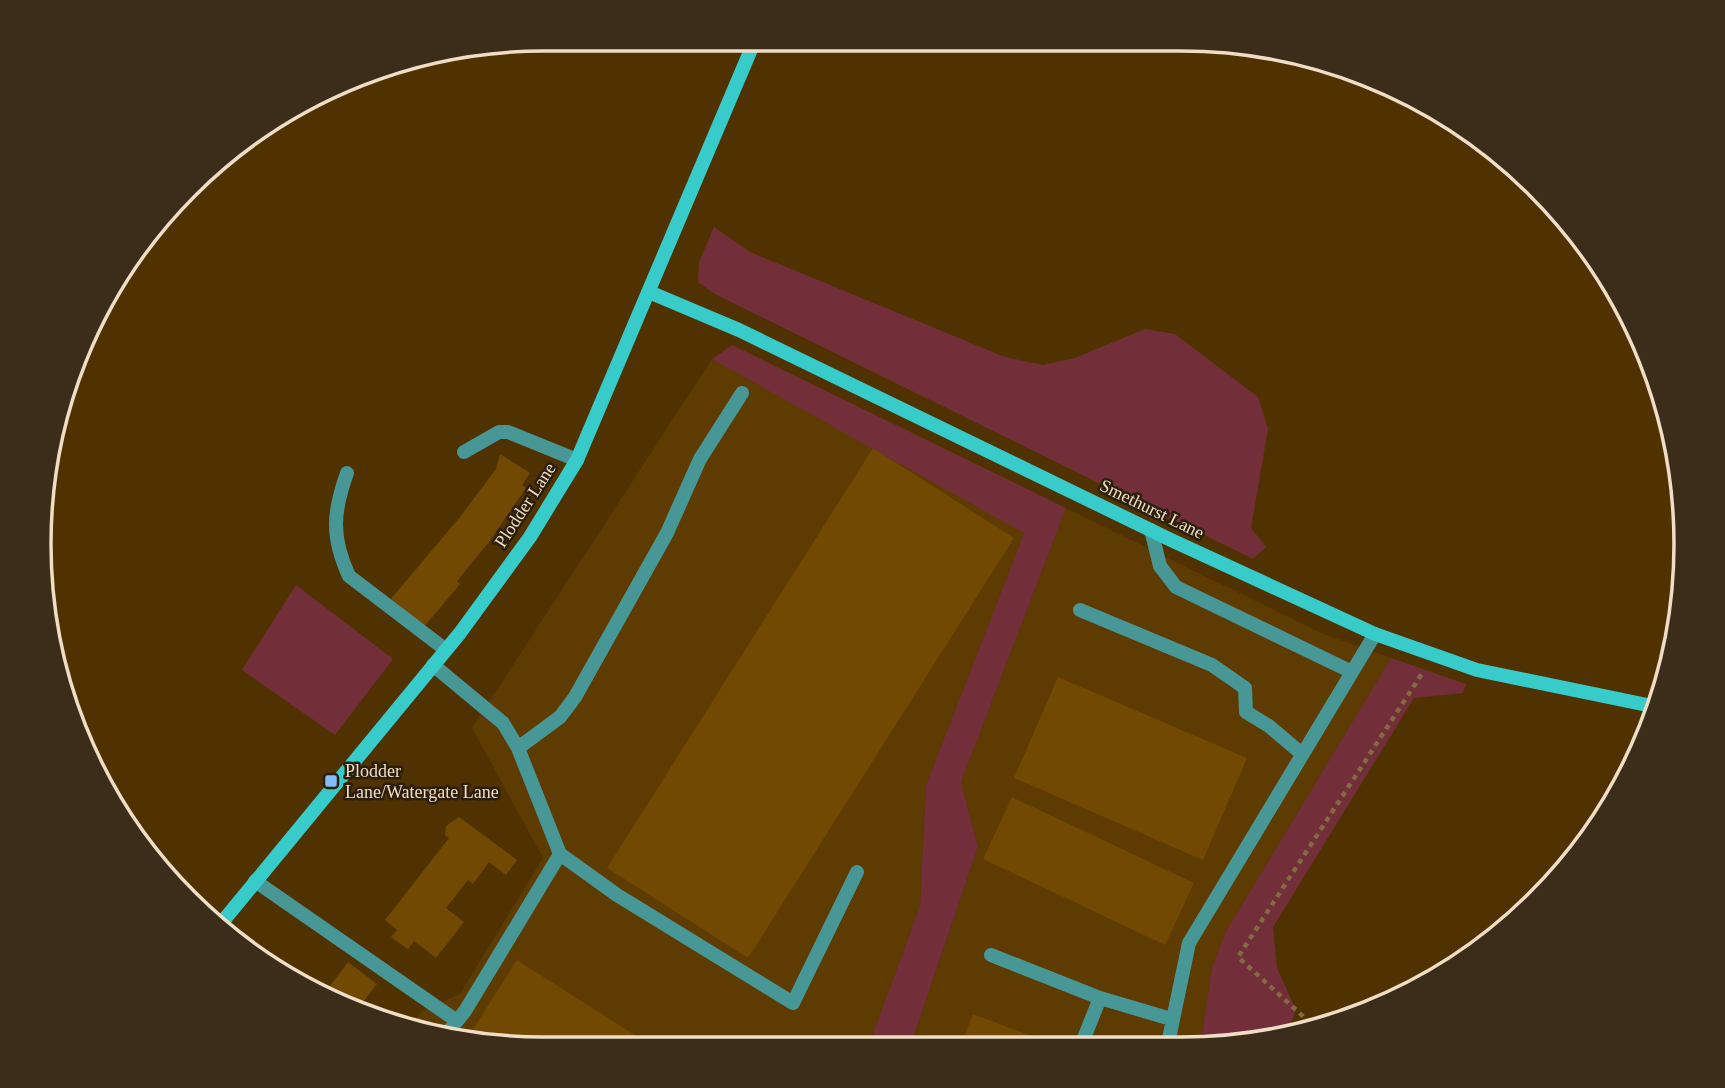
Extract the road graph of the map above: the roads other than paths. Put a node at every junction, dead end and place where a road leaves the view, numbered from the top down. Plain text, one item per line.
1 (750, 51) edge
2 (649, 292) junction
3 (742, 393) dead end
4 (464, 452) dead end
5 (576, 460) junction
6 (347, 473) dead end
7 (1151, 530) junction
8 (1080, 610) dead end
9 (1375, 634) junction
10 (446, 650) junction
11 (433, 666) junction
12 (1352, 671) junction
13 (1647, 705) edge
14 (518, 748) junction
15 (1302, 754) junction
16 (561, 854) junction
17 (857, 872) dead end
18 (255, 881) junction
19 (224, 919) edge
20 (990, 955) dead end
21 (1100, 998) junction
22 (1171, 1019) junction
23 (457, 1021) junction
24 (451, 1028) edge
25 (1084, 1037) edge
26 (1169, 1037) edge

1 - 2 street, Plodder Lane
2 - 5 street, Plodder Lane
2 - 7 street, Smethurst Lane
3 - 14 lane
4 - 5 lane
5 - 10 street, Plodder Lane
6 - 10 lane
7 - 9 street, Smethurst Lane
7 - 12 lane
8 - 15 lane
9 - 12 lane
9 - 13 street, Smethurst Lane
10 - 11 street, Plodder Lane
11 - 14 lane
11 - 18 street, Plodder Lane
12 - 15 lane
14 - 16 lane
15 - 22 lane
16 - 17 lane
16 - 23 lane
18 - 19 street, Plodder Lane
18 - 23 lane
20 - 21 lane
21 - 22 lane
21 - 25 lane
22 - 26 lane
23 - 24 lane

